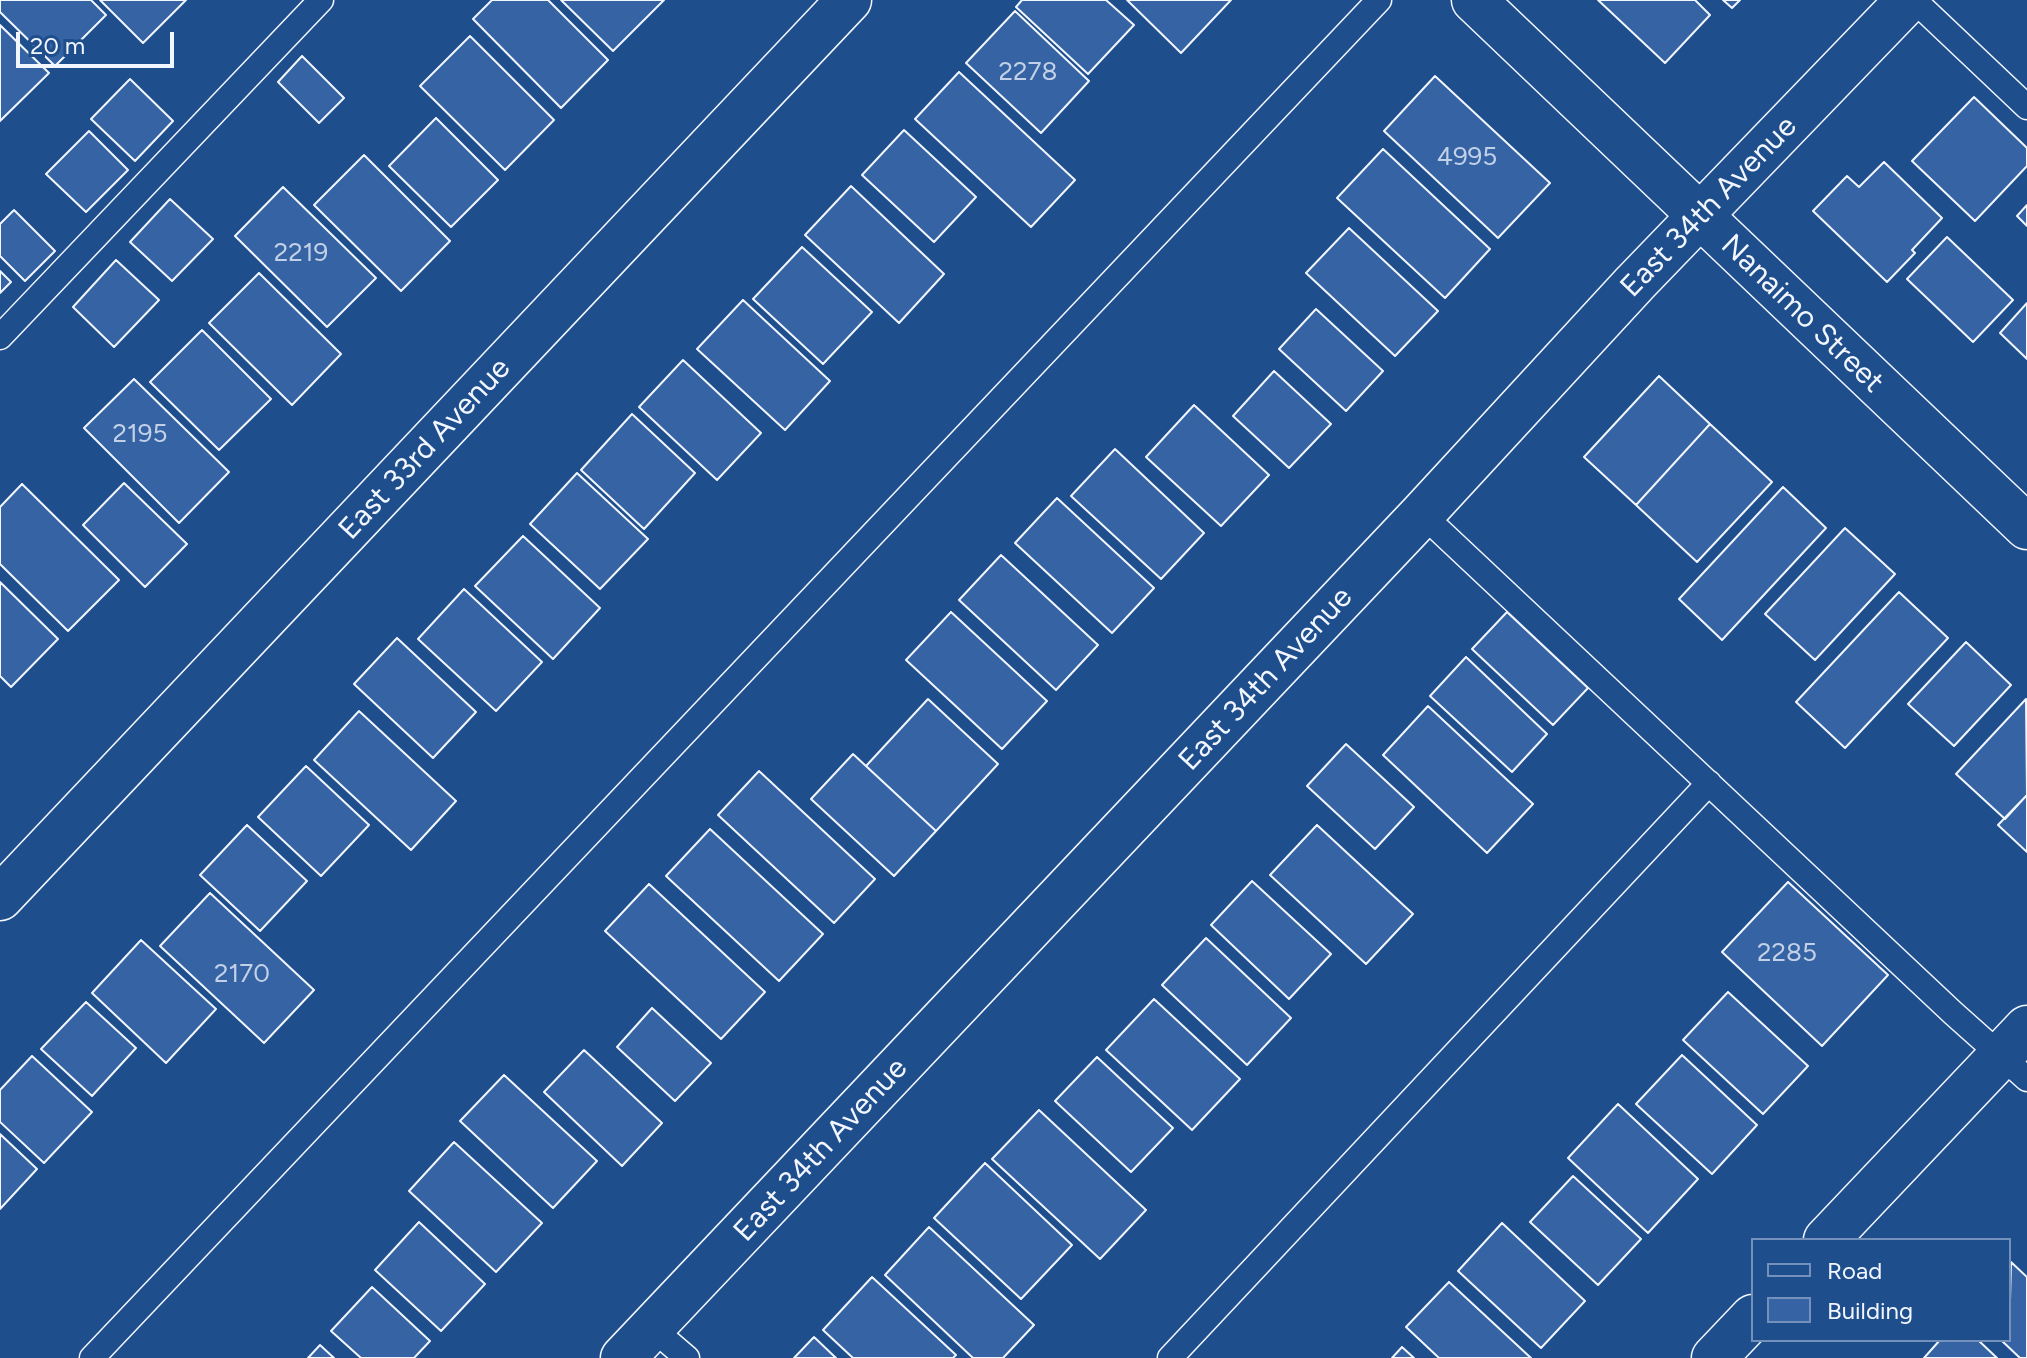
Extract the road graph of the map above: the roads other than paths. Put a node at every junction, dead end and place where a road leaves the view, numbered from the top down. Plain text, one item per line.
1 (321, 0) edge
2 (849, 0) edge
3 (1379, 0) edge
4 (1474, 0) edge
5 (1911, 0) edge
6 (2027, 107) edge
7 (1700, 216) junction
8 (0, 337) edge
9 (1422, 514) junction
10 (2027, 527) edge
11 (1709, 783) junction
12 (0, 898) edge
13 (2018, 1054) edge
14 (1828, 1238) edge
15 (1751, 1319) edge
16 (638, 1343) edge
17 (92, 1358) edge
18 (687, 1358) edge
19 (1170, 1358) edge
20 (1714, 1358) edge

1 - 8 lane
2 - 12 street, East 33rd Avenue
3 - 17 lane
4 - 7 street, Nanaimo Street
5 - 6 lane
5 - 7 street, East 34th Avenue
7 - 9 street, East 34th Avenue
7 - 10 street, Nanaimo Street
9 - 11 lane
9 - 16 street, East 34th Avenue
11 - 13 lane
11 - 19 lane
13 - 14 street
15 - 20 street
16 - 18 lane

